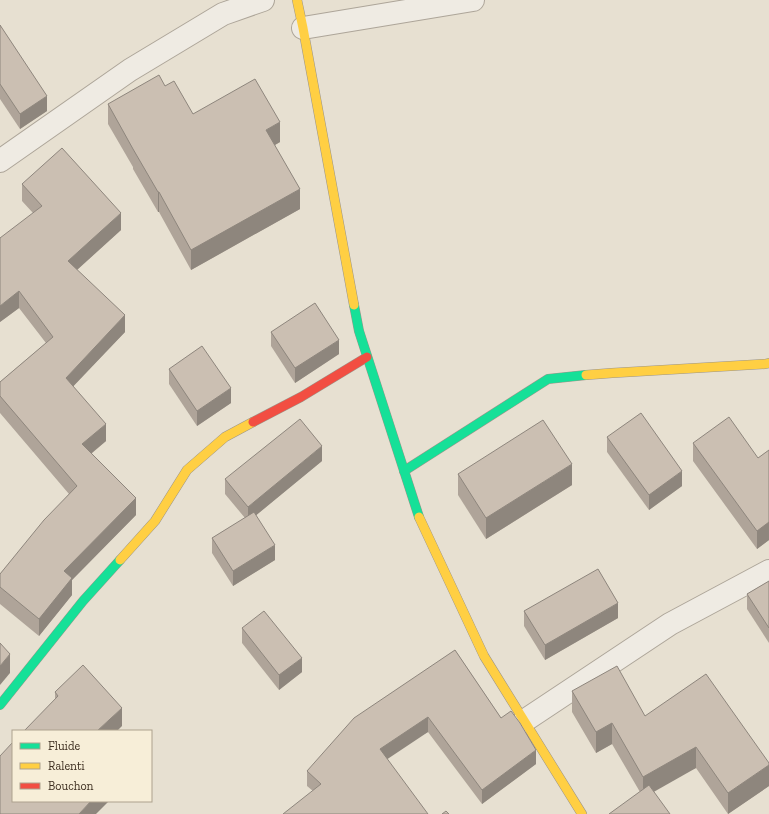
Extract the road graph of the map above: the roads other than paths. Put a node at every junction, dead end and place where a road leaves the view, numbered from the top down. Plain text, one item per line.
1 (263, 0) edge
2 (297, 0) edge
3 (473, 0) edge
4 (303, 28) junction
5 (0, 161) edge
6 (367, 357) junction
7 (769, 363) edge
8 (404, 470) junction
9 (769, 571) edge
10 (0, 704) edge
11 (524, 720) junction
12 (582, 814) edge

1 - 5 street
2 - 4 street
3 - 4 street
4 - 6 street
6 - 8 street
6 - 10 street
7 - 8 street
8 - 11 street
9 - 11 street
11 - 12 street

